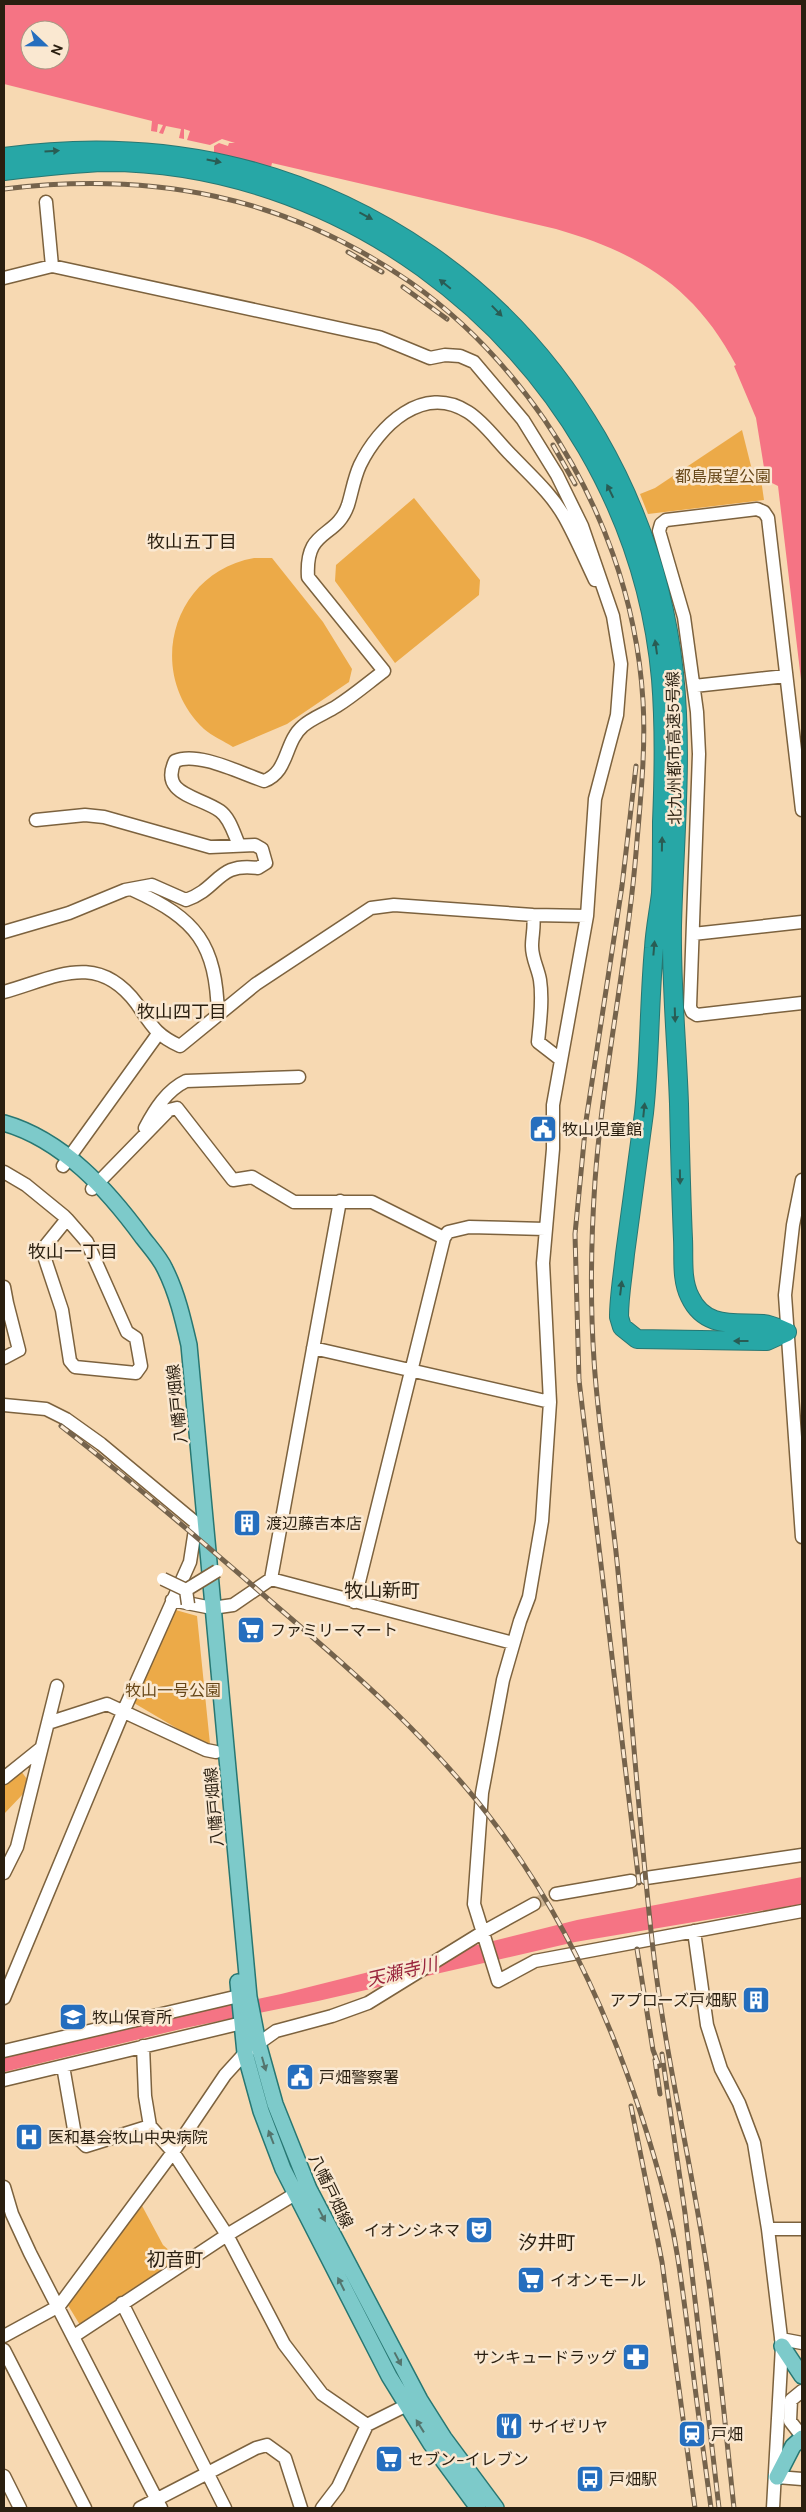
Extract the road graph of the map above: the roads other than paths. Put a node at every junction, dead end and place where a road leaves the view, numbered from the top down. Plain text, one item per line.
1 (4, 157) edge
2 (4, 171) edge
3 (46, 202) dead end
4 (52, 266) junction
5 (4, 278) edge
6 (613, 616) junction
7 (786, 676) junction
8 (694, 686) junction
9 (802, 810) edge
10 (36, 820) dead end
11 (239, 845) junction
12 (132, 890) junction
13 (533, 915) junction
14 (587, 916) junction
15 (802, 922) edge
16 (4, 932) edge
17 (693, 934) junction
18 (4, 992) edge
19 (802, 1003) edge
20 (218, 1015) junction
21 (158, 1034) junction
22 (560, 1058) junction
23 (299, 1077) dead end
24 (4, 1123) edge
25 (4, 1133) edge
26 (140, 1137) junction
27 (66, 1162) junction
28 (4, 1172) edge
29 (802, 1180) edge
30 (95, 1186) junction
31 (340, 1201) junction
32 (67, 1219) junction
33 (545, 1229) junction
34 (444, 1238) junction
35 (4, 1287) edge
36 (5, 1304) edge
37 (788, 1332) junction
38 (313, 1348) junction
39 (4, 1358) edge
40 (411, 1370) junction
41 (550, 1402) junction
42 (4, 1406) edge
43 (196, 1523) junction
44 (802, 1537) edge
45 (217, 1571) dead end
46 (163, 1579) dead end
47 (271, 1579) junction
48 (186, 1590) junction
49 (172, 1600) junction
50 (354, 1602) junction
51 (200, 1606) junction
52 (513, 1643) junction
53 (57, 1686) dead end
54 (124, 1710) junction
55 (48, 1723) junction
56 (40, 1749) junction
57 (216, 1752) junction
58 (4, 1778) edge
59 (802, 1855) edge
60 (4, 1873) edge
61 (646, 1878) dead end
62 (631, 1881) dead end
63 (556, 1894) tunnel mouth
64 (534, 1904) tunnel mouth
65 (802, 1911) edge
66 (694, 1931) junction
67 (484, 1936) junction
68 (242, 1997) junction
69 (4, 1998) edge
70 (245, 2019) junction
71 (258, 2043) junction
72 (143, 2046) junction
73 (4, 2052) edge
74 (246, 2053) junction
75 (63, 2066) junction
76 (4, 2080) edge
77 (150, 2126) junction
78 (173, 2152) junction
79 (4, 2187) edge
80 (295, 2194) junction
81 (768, 2229) junction
82 (802, 2229) edge
83 (228, 2235) junction
84 (122, 2303) junction
85 (58, 2306) junction
86 (4, 2336) edge
87 (74, 2336) junction
88 (782, 2342) junction
89 (802, 2342) edge
90 (4, 2350) edge
91 (802, 2376) edge
92 (802, 2390) edge
93 (407, 2405) junction
94 (367, 2425) junction
95 (802, 2436) edge
96 (208, 2474) junction
97 (4, 2476) edge
98 (777, 2477) junction
99 (802, 2479) edge
100 (159, 2504) edge
101 (20, 2508) edge
102 (85, 2508) edge
103 (140, 2508) edge
104 (226, 2508) edge
105 (301, 2508) edge
106 (322, 2508) edge
107 (478, 2508) edge
108 (496, 2508) edge
109 (774, 2508) edge

1 -> 37 highway, 北九州都市高速5号線
37 -> 2 highway, 北九州都市高速5号線
3 - 4 street
4 - 5 street
4 - 6 street
6 - 11 street
6 - 14 street
7 - 8 street
7 - 8 street
7 - 9 street
8 - 17 street
10 - 11 street
11 - 12 street
12 - 16 street
12 - 20 street
13 - 14 street
13 - 20 street
13 - 22 street
14 - 22 street
15 - 17 street
17 - 19 street
18 - 21 street
20 - 21 street
21 - 27 street
22 - 33 street
23 - 26 street
24 - 27 main road, 八幡戸畑線
25 - 27 main road, 八幡戸畑線
26 - 30 street
26 - 31 street
27 - 30 main road, 八幡戸畑線
28 - 32 street
29 - 37 street
30 - 43 main road, 八幡戸畑線
30 - 51 main road, 八幡戸畑線
31 - 34 street
31 - 38 street
32 - 32 street
33 - 34 street
33 - 41 street
34 - 40 street
35 - 36 street
36 - 39 street
37 - 44 street
38 - 40 street
38 - 47 street
40 - 41 street
40 - 50 street
41 - 52 street
42 - 43 street
43 - 49 street
43 - 51 main road, 八幡戸畑線
45 - 48 street, bridge
46 - 48 street, bridge
47 - 50 street
47 - 51 street
48 - 51 street, bridge
49 - 51 street
49 - 54 street
50 - 52 street
51 - 57 main road, 八幡戸畑線
51 - 68 main road, 八幡戸畑線
52 - 67 street
53 - 55 street
54 - 55 street
54 - 57 street
54 - 69 street
55 - 56 street
56 - 58 street
56 - 60 street
57 - 68 main road, 八幡戸畑線
59 - 61 street
62 - 63 street
64 - 67 street
65 - 66 street
66 - 67 street
66 - 81 street
67 - 71 street
68 - 70 main road, 八幡戸畑線
68 - 73 street
70 - 71 main road, 八幡戸畑線
70 - 72 street
70 - 74 main road, 八幡戸畑線
71 - 74 street
71 -> 108 main road, 八幡戸畑線
72 - 75 street
72 - 77 street
74 - 78 street
80 -> 74 main road, 八幡戸畑線
75 - 76 street
75 - 77 street
77 - 78 street
78 - 83 street
78 - 85 street
79 - 85 street
80 - 83 street
93 -> 80 main road, 八幡戸畑線
81 - 82 street
81 - 88 street
83 - 84 street
83 - 94 street
84 - 87 street
84 - 96 street
85 - 86 street
85 - 87 street
87 - 100 street
88 - 89 street
88 - 91 main road
88 - 98 street
90 - 102 street
92 - 95 street
93 - 94 street
107 -> 93 main road, 八幡戸畑線
94 - 106 street
95 - 98 main road
96 - 100 street
96 - 104 street
96 - 105 street
97 - 101 street
98 - 99 street
98 - 109 street
100 - 103 street

